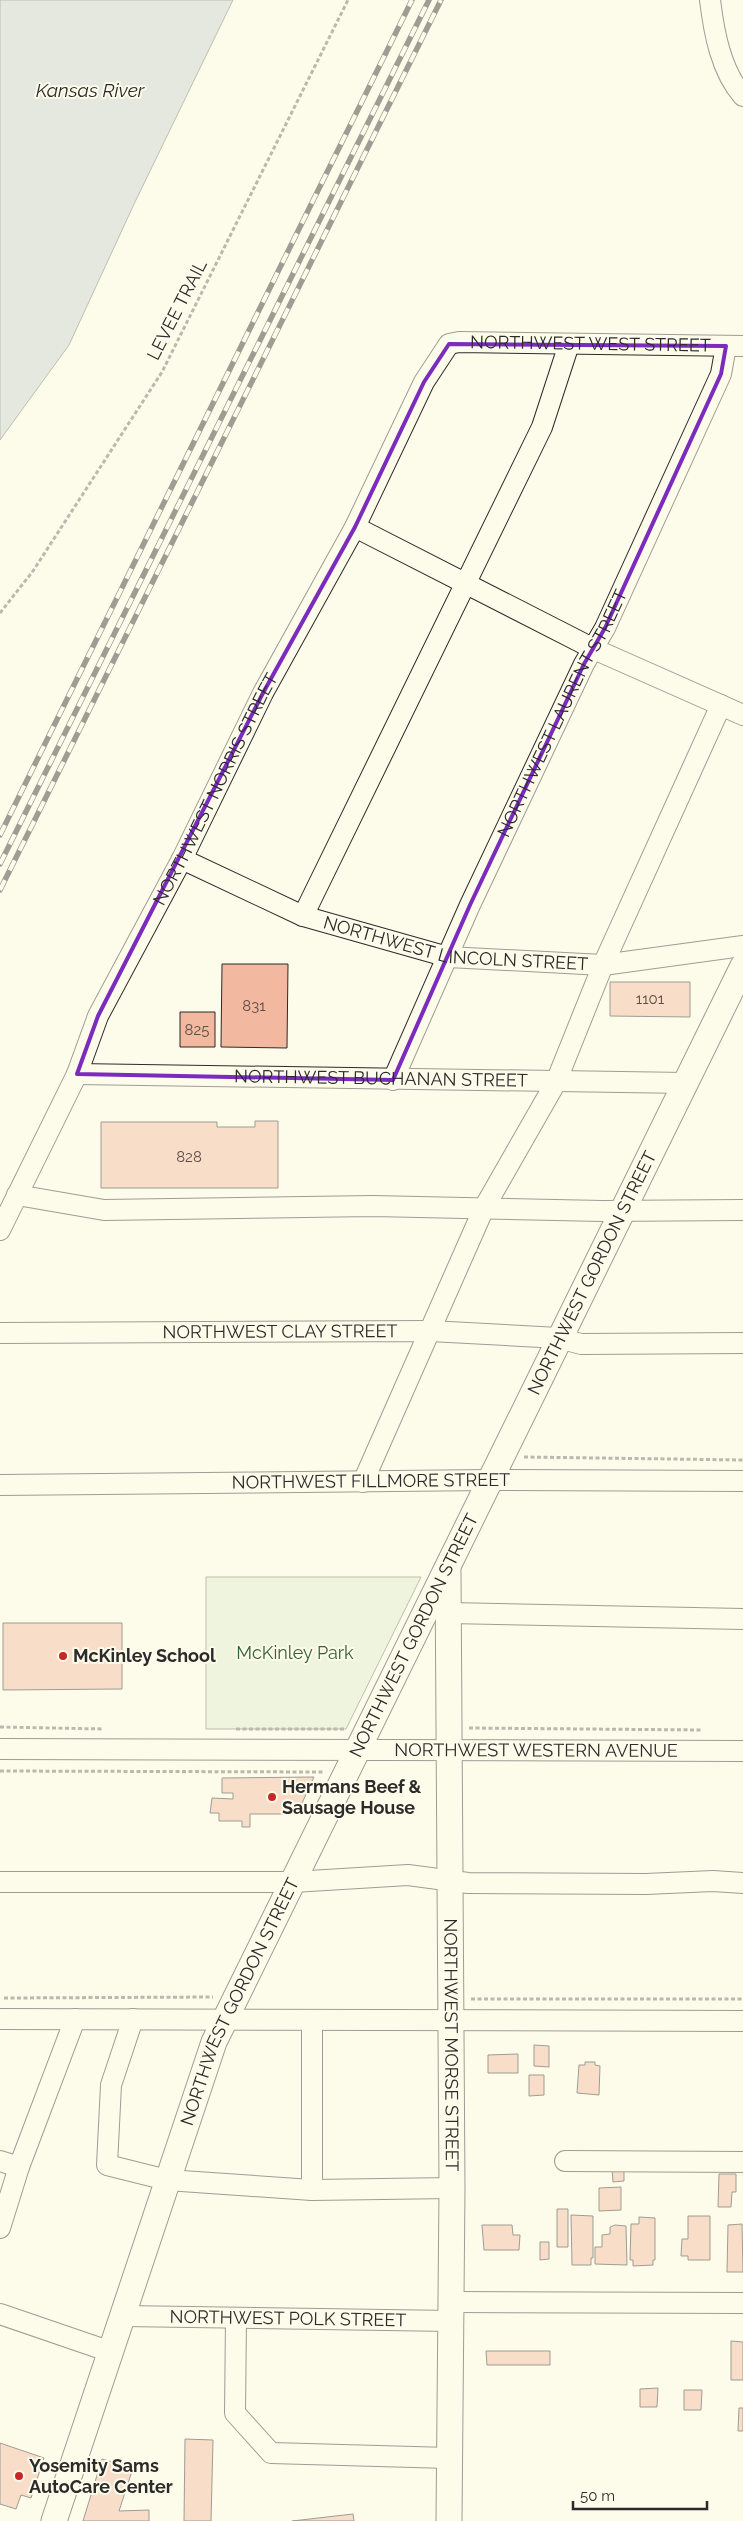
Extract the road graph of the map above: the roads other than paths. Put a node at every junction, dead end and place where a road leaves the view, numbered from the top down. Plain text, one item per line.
1 (710, 0) edge
2 (743, 96) edge
3 (569, 344) junction
4 (735, 346) edge
5 (443, 353) joint
6 (355, 527) junction
7 (465, 583) junction
8 (594, 649) junction
9 (722, 705) junction
10 (743, 715) edge
11 (182, 859) junction
12 (304, 916) junction
13 (743, 946) edge
14 (448, 957) junction
15 (603, 964) junction
16 (743, 966) edge
17 (77, 1074) junction
18 (393, 1080) junction
19 (556, 1082) junction
20 (686, 1083) junction
21 (17, 1194) junction
22 (484, 1208) junction
23 (623, 1210) junction
24 (743, 1210) edge
25 (0, 1230) edge
26 (430, 1331) junction
27 (0, 1333) edge
28 (560, 1338) junction
29 (743, 1343) edge
30 (489, 1480) junction
31 (743, 1481) edge
32 (363, 1482) junction
33 (0, 1485) edge
34 (448, 1569) junction
35 (449, 1613) junction
36 (743, 1619) edge
37 (352, 1739) junction
38 (0, 1749) edge
39 (450, 1751) junction
40 (743, 1751) edge
41 (450, 1881) junction
42 (0, 1882) edge
43 (293, 1882) junction
44 (743, 1883) edge
45 (451, 2010) junction
46 (0, 2019) edge
47 (75, 2019) junction
48 (133, 2019) junction
49 (225, 2019) junction
50 (312, 2020) junction
51 (743, 2021) edge
52 (0, 2161) edge
53 (565, 2161) dead end
54 (743, 2162) edge
55 (19, 2167) junction
56 (167, 2180) junction
57 (452, 2188) junction
58 (312, 2190) junction
59 (0, 2228) edge
60 (743, 2303) edge
61 (451, 2311) junction
62 (0, 2314) edge
63 (124, 2316) junction
64 (236, 2318) junction
65 (111, 2352) junction
66 (449, 2458) junction
67 (54, 2521) edge
68 (449, 2521) edge

1 - 2 street
3 - 4 street, NORTHWEST WEST STREET
3 - 5 street, NORTHWEST WEST STREET
3 - 7 street
4 - 8 street, NORTHWEST LAURENT STREET
5 - 6 street, NORTHWEST NORRIS STREET
6 - 7 street
6 - 11 street, NORTHWEST NORRIS STREET
7 - 8 street
7 - 12 street
8 - 9 street
8 - 14 street, NORTHWEST LAURENT STREET
9 - 10 street
9 - 15 street
11 - 12 street, NORTHWEST LINCOLN STREET
11 - 17 street, NORTHWEST NORRIS STREET
12 - 14 street, NORTHWEST LINCOLN STREET
13 - 15 street, NORTHWEST LINCOLN STREET
14 - 15 street, NORTHWEST LINCOLN STREET
14 - 18 street, NORTHWEST LAURENT STREET
15 - 19 street
16 - 20 main road, NORTHWEST GORDON STREET
17 - 18 street, NORTHWEST BUCHANAN STREET
17 - 21 street, NORTHWEST NORRIS STREET
18 - 19 street, NORTHWEST BUCHANAN STREET
19 - 20 street, NORTHWEST BUCHANAN STREET
19 - 22 street
20 - 23 main road, NORTHWEST GORDON STREET
21 - 22 street
21 - 25 street, NORTHWEST NORRIS STREET
22 - 23 street
22 - 26 street
23 - 24 street
23 - 28 main road, NORTHWEST GORDON STREET
26 - 27 street, NORTHWEST CLAY STREET
26 - 28 street, NORTHWEST CLAY STREET
26 - 32 street
28 - 29 street, NORTHWEST CLAY STREET
28 - 30 main road, NORTHWEST GORDON STREET
30 - 31 street, NORTHWEST FILLMORE STREET
30 - 32 street, NORTHWEST FILLMORE STREET
30 - 34 main road, NORTHWEST GORDON STREET
32 - 33 street, NORTHWEST FILLMORE STREET
34 - 35 main road, NORTHWEST MORSE STREET
34 - 37 main road, NORTHWEST GORDON STREET
35 - 36 street
35 - 39 main road, NORTHWEST MORSE STREET
37 - 38 street, NORTHWEST WESTERN AVENUE
37 - 39 street, NORTHWEST WESTERN AVENUE
37 - 43 main road, NORTHWEST GORDON STREET
39 - 40 street, NORTHWEST WESTERN AVENUE
39 - 41 main road, NORTHWEST MORSE STREET
41 - 43 street
41 - 44 street
41 - 45 main road, NORTHWEST MORSE STREET
42 - 43 street
43 - 49 main road, NORTHWEST GORDON STREET
45 - 50 street
45 - 51 street
45 - 57 main road, NORTHWEST MORSE STREET
46 - 47 street
47 - 48 street
47 - 55 street
48 - 49 street
48 - 56 street
49 - 50 street
49 - 56 main road, NORTHWEST GORDON STREET
50 - 58 street
52 - 55 street
53 - 54 street
55 - 59 street
56 - 58 street
56 - 63 main road, NORTHWEST GORDON STREET
57 - 58 street
57 - 61 main road, NORTHWEST MORSE STREET
60 - 61 street, NORTHWEST POLK STREET
61 - 64 street, NORTHWEST POLK STREET
61 - 66 main road, NORTHWEST MORSE STREET
62 - 65 street
63 - 64 street, NORTHWEST POLK STREET
63 - 65 main road, NORTHWEST GORDON STREET
64 - 66 street
65 - 67 main road, NORTHWEST GORDON STREET
66 - 68 main road, NORTHWEST MORSE STREET

